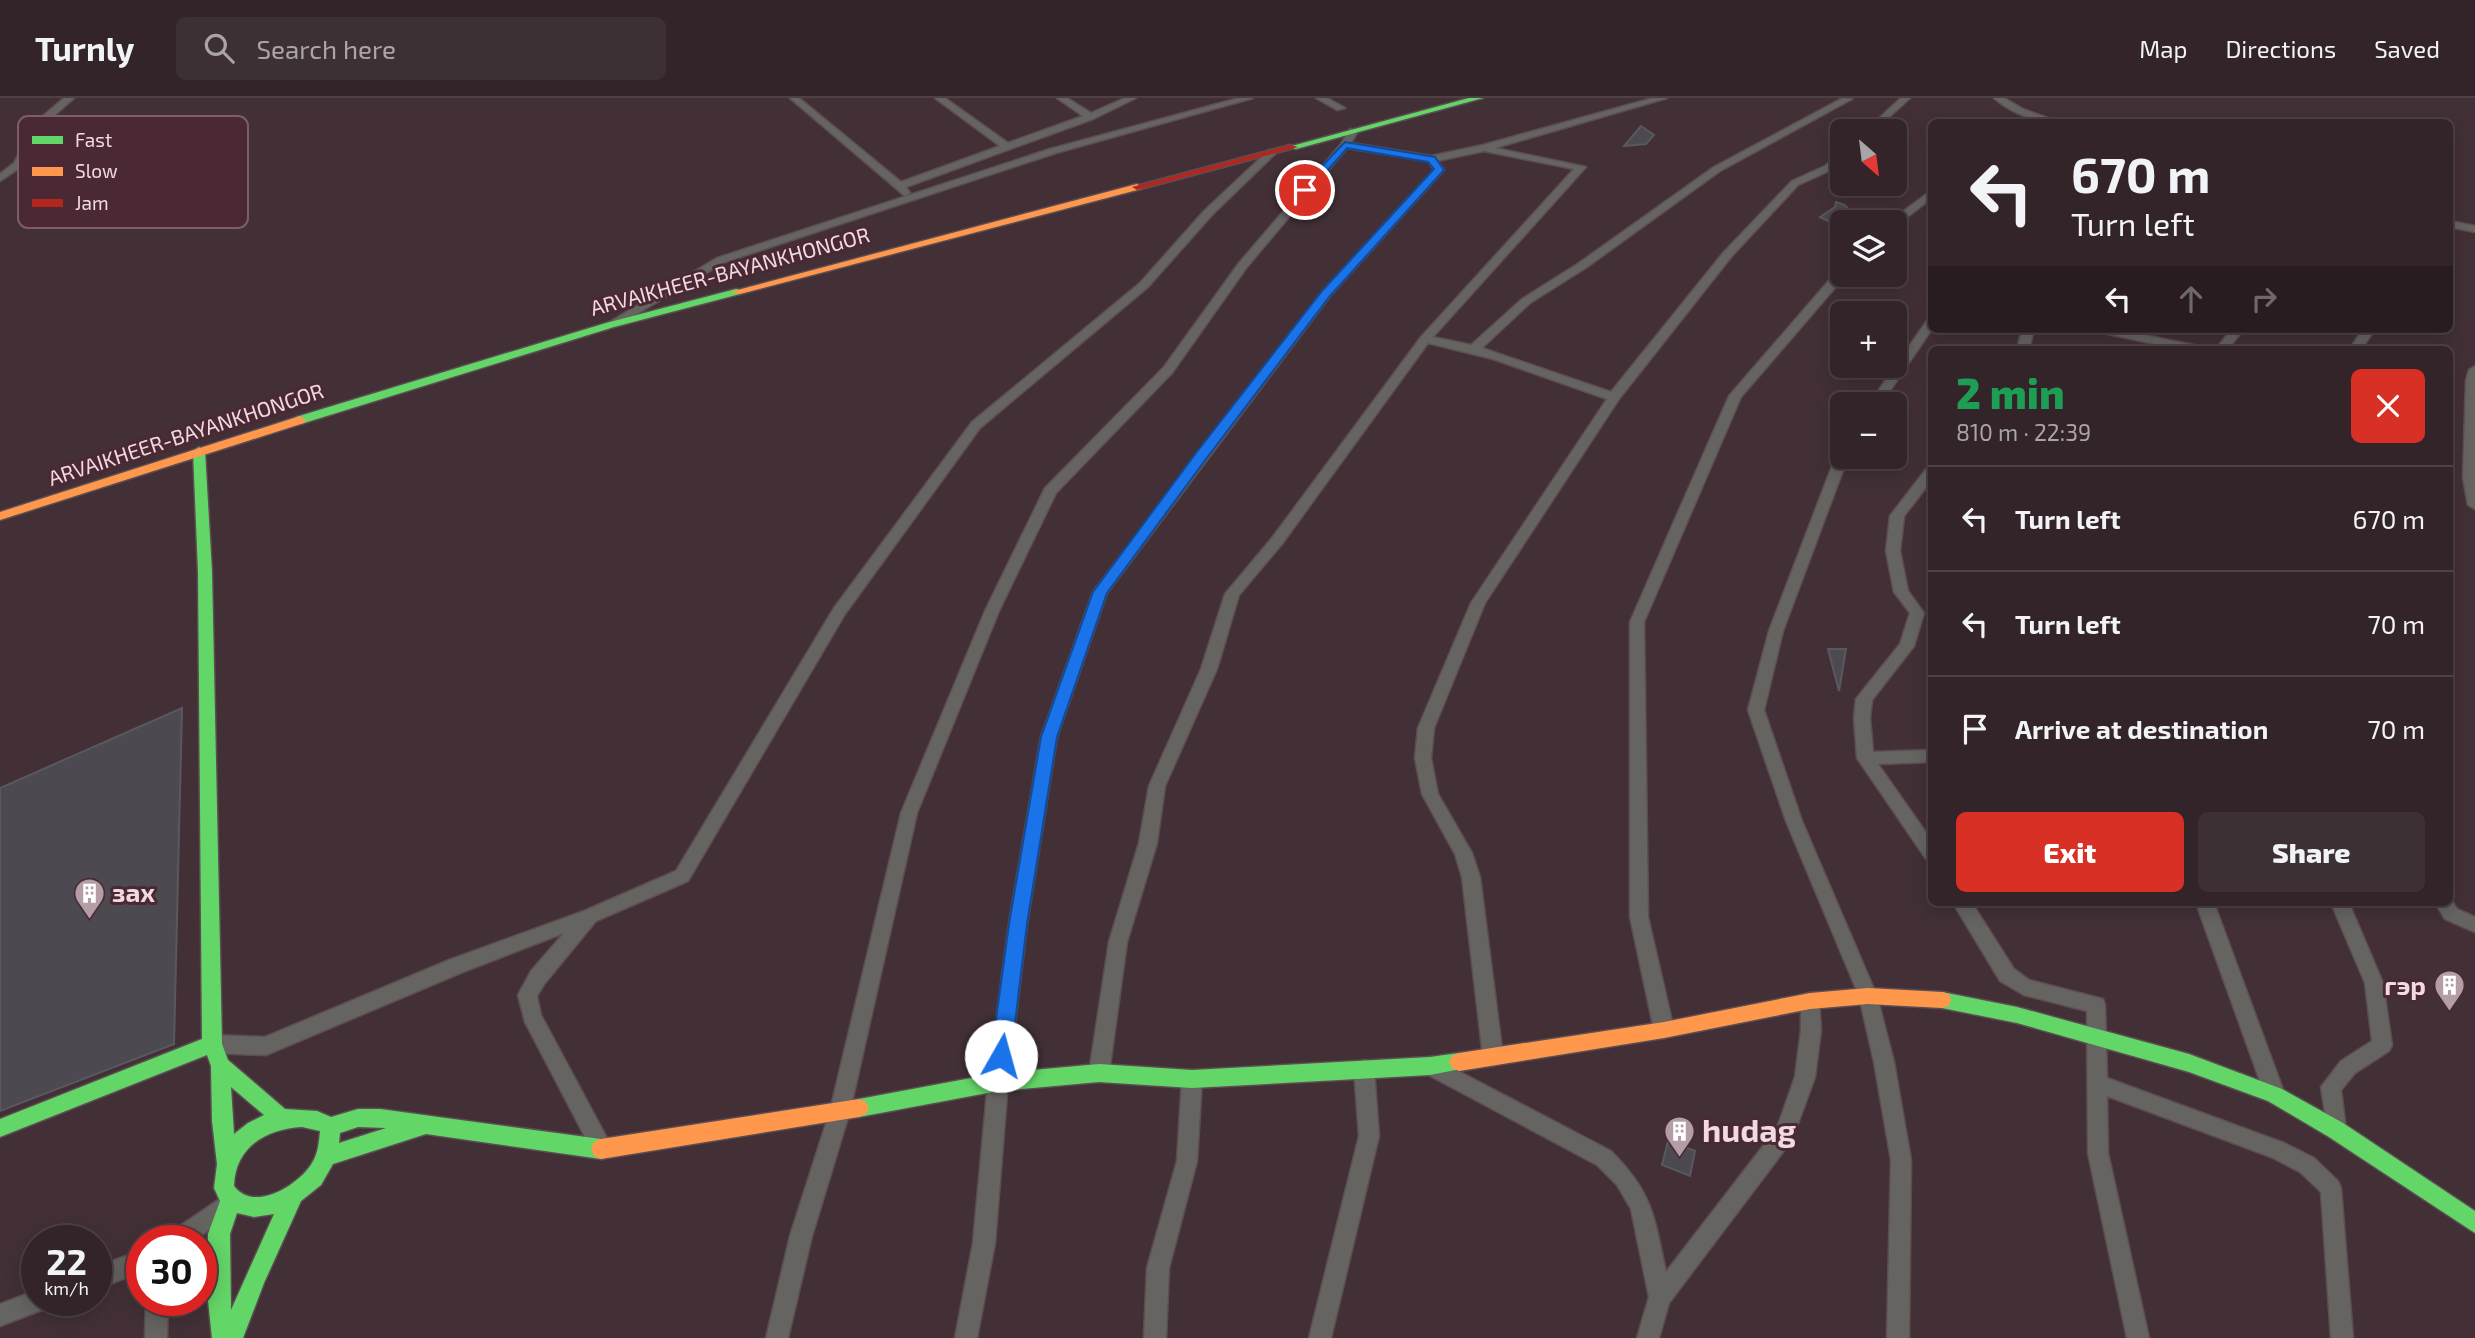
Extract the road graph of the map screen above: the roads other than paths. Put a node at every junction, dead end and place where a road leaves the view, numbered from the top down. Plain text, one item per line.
1 (71, 98) edge
2 (794, 98) edge
3 (939, 98) edge
4 (1061, 98) edge
5 (1132, 98) edge
6 (1249, 98) edge
7 (1320, 98) edge
8 (1475, 98) edge
9 (1663, 98) edge
10 (1906, 98) edge
11 (1997, 98) edge
12 (1848, 99) edge
13 (1340, 108) dead end
14 (52, 116) edge
15 (1090, 117) junction
16 (1882, 119) edge
17 (2040, 119) edge
18 (1349, 138) junction
19 (1007, 147) junction
20 (1484, 148) junction
21 (1272, 152) junction
22 (1431, 159) junction
23 (1830, 166) edge
24 (18, 167) edge
25 (0, 178) edge
26 (900, 186) junction
27 (1928, 196) edge
28 (909, 198) junction
29 (1907, 212) edge
30 (2453, 225) edge
31 (2475, 229) edge
32 (1830, 286) edge
33 (610, 325) junction
34 (1928, 327) edge
35 (2141, 333) edge
36 (1425, 339) junction
37 (2185, 346) edge
38 (1472, 351) junction
39 (2475, 370) edge
40 (1883, 392) edge
41 (1614, 397) junction
42 (199, 451) junction
43 (1837, 469) edge
44 (1928, 476) edge
45 (2475, 505) edge
46 (0, 516) edge
47 (1928, 756) edge
48 (1865, 758) junction
49 (1928, 848) edge
50 (1964, 906) edge
51 (2206, 906) edge
52 (2341, 906) edge
53 (2446, 906) edge
54 (590, 916) junction
55 (2475, 925) edge
56 (1868, 996) junction
57 (1810, 1001) junction
58 (1664, 1030) junction
59 (2098, 1036) junction
60 (212, 1044) junction
61 (1493, 1057) junction
62 (221, 1066) junction
63 (1430, 1066) junction
64 (1364, 1069) junction
65 (1099, 1073) junction
66 (1192, 1079) junction
67 (998, 1082) junction
68 (2098, 1084) junction
69 (2275, 1095) junction
70 (840, 1111) junction
71 (281, 1118) junction
72 (426, 1125) junction
73 (331, 1126) junction
74 (0, 1128) edge
75 (2336, 1130) junction
76 (601, 1149) junction
77 (329, 1156) junction
78 (226, 1164) junction
79 (293, 1196) junction
80 (231, 1200) junction
81 (2475, 1223) edge
82 (197, 1225) edge
83 (1660, 1297) junction
84 (21, 1307) edge
85 (0, 1315) edge
86 (157, 1316) edge
87 (156, 1338) edge
88 (223, 1338) edge
89 (232, 1338) edge
90 (776, 1338) edge
91 (967, 1338) edge
92 (1155, 1338) edge
93 (1320, 1338) edge
94 (1648, 1338) edge
95 (1898, 1338) edge
96 (2138, 1338) edge
97 (2342, 1338) edge

1 - 14 street
2 - 26 street
3 - 19 street
4 - 15 street
5 - 15 street
6 - 28 street
7 - 13 street
8 - 18 main road, ARVAIKHEER-BAYANKHONGOR
9 - 20 street
10 - 16 street
11 - 17 street
12 - 38 street
15 - 19 street
18 - 21 main road, ARVAIKHEER-BAYANKHONGOR
18 - 22 street
18 - 70 street
19 - 26 street
20 - 22 street
20 - 36 street
21 - 33 main road, ARVAIKHEER-BAYANKHONGOR
21 - 54 street
22 - 67 street
23 - 41 street
24 - 25 street
26 - 28 street
27 - 29 street
28 - 33 street
30 - 31 street
32 - 58 street
33 - 42 main road, ARVAIKHEER-BAYANKHONGOR
34 - 40 street
35 - 37 street
36 - 38 street
36 - 65 street
38 - 41 street
39 - 45 street
41 - 61 street
42 - 46 main road, ARVAIKHEER-BAYANKHONGOR
42 - 60 main road
43 - 56 street
44 - 48 street
47 - 48 street
48 - 49 street
50 - 59 street
51 - 69 street
52 - 75 street
53 - 55 street
54 - 60 street
54 - 76 street
56 - 57 main road
56 - 59 main road
56 - 95 street
57 - 58 main road
57 - 83 street
58 - 61 main road
59 - 68 street
59 - 69 main road
60 - 62 main road
60 - 74 main road
61 - 63 main road
62 - 71 main road
62 - 78 main road
63 - 64 main road
63 - 83 street
64 - 66 main road
64 - 93 street
65 - 66 main road
65 - 67 main road
66 - 92 street
67 - 70 main road
67 - 91 street
68 - 96 street
68 - 97 street
69 - 75 main road
70 - 76 main road
70 - 90 street
71 - 73 main road
71 - 78 main road
72 - 73 main road
72 - 76 main road
72 - 77 main road
73 - 77 main road
75 - 81 main road
77 - 79 main road
78 - 80 main road
79 - 80 main road
79 - 89 main road
80 - 82 street
80 - 88 main road
83 - 94 street
84 - 85 street
86 - 87 street

